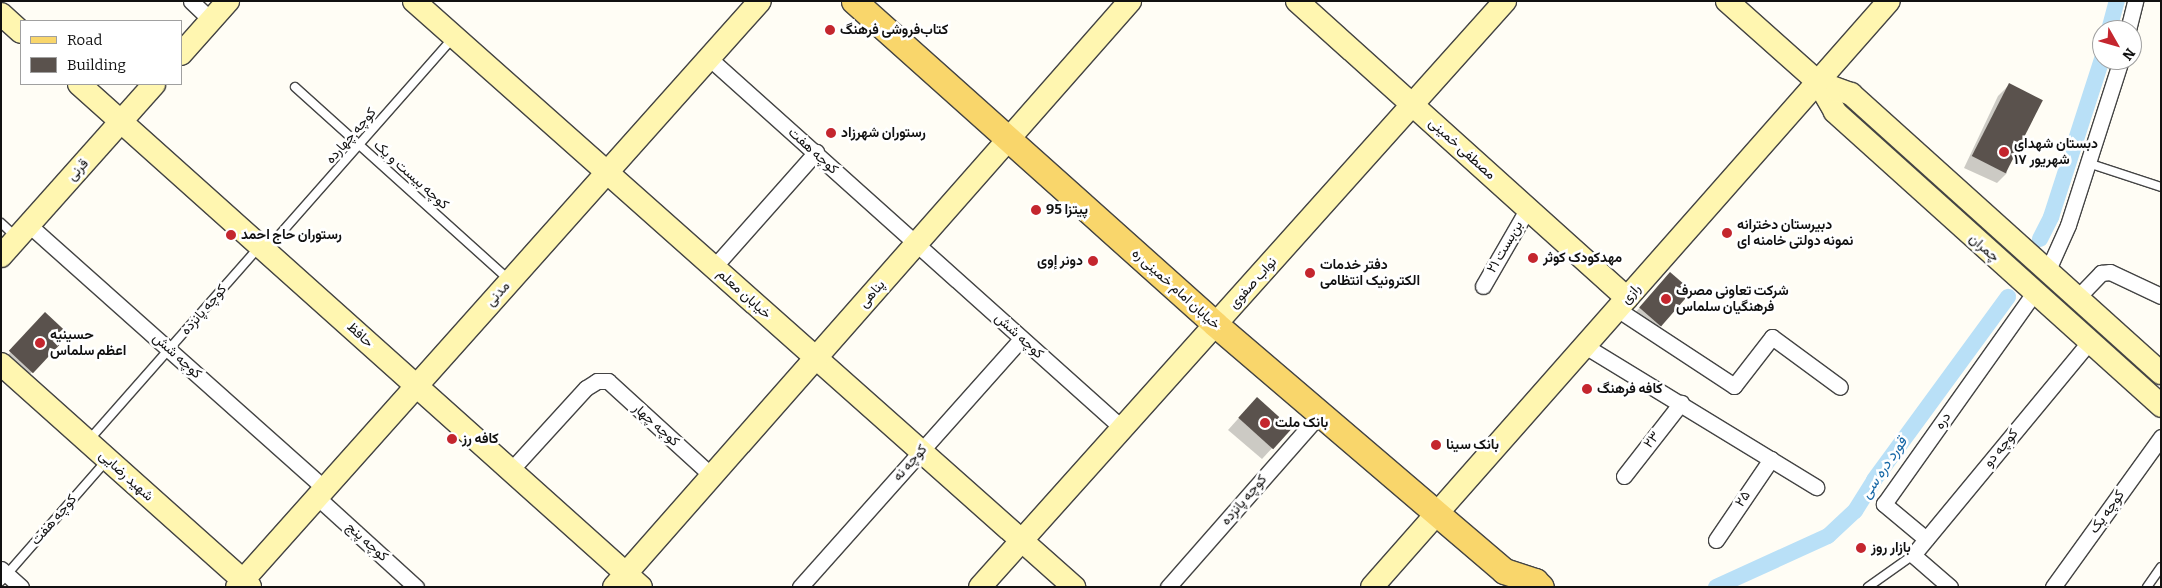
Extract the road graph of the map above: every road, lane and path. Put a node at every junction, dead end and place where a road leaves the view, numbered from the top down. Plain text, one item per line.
1 (191, 1) edge
2 (228, 1) edge
3 (414, 1) edge
4 (760, 1) edge
5 (854, 1) edge
6 (1297, 1) edge
7 (1505, 1) edge
8 (1727, 1) edge
9 (1890, 1) edge
10 (2136, 1) edge
11 (1121, 4) edge
12 (1, 14) edge
13 (211, 20) junction
14 (2131, 20) edge
15 (20, 31) edge
16 (454, 37) junction
17 (182, 53) edge
18 (709, 58) junction
19 (2118, 70) edge
20 (1818, 82) junction
21 (80, 85) edge
22 (153, 85) edge
23 (295, 87) dead end
24 (1413, 105) junction
25 (121, 121) junction
26 (1008, 139) junction
27 (359, 145) junction
28 (816, 152) junction
29 (2088, 163) junction
30 (607, 172) junction
31 (2161, 187) edge
32 (1528, 208) junction
33 (1, 223) edge
34 (24, 231) junction
35 (915, 245) junction
36 (263, 248) junction
37 (1, 256) edge
38 (714, 267) junction
39 (2047, 272) junction
40 (510, 281) junction
41 (1483, 286) dead end
42 (2034, 293) junction
43 (2161, 296) edge
44 (2077, 298) junction
45 (1622, 304) junction
46 (1215, 324) junction
47 (1021, 339) junction
48 (2089, 342) junction
49 (1585, 346) junction
50 (169, 349) junction
51 (816, 358) junction
52 (1, 364) edge
53 (2161, 373) edge
54 (416, 386) junction
55 (1840, 387) dead end
56 (1680, 404) junction
57 (2161, 406) edge
58 (1320, 414) junction
59 (1122, 428) junction
60 (2161, 437) edge
61 (88, 442) junction
62 (921, 450) junction
63 (108, 459) junction
64 (1771, 459) junction
65 (511, 470) junction
66 (712, 476) junction
67 (1624, 476) dead end
68 (1816, 487) dead end
69 (321, 493) junction
70 (1438, 512) junction
71 (1926, 539) junction
72 (1022, 540) junction
73 (1716, 540) dead end
74 (1913, 554) junction
75 (2161, 567) edge
76 (3, 575) edge
77 (1507, 579) edge
78 (627, 582) edge
79 (243, 585) edge
80 (1535, 585) edge
81 (21, 587) edge
82 (416, 587) edge
83 (800, 587) edge
84 (980, 587) edge
85 (1074, 587) edge
86 (1168, 587) edge
87 (1372, 587) edge
88 (1868, 587) edge
89 (1950, 587) edge
90 (2053, 587) edge
91 (2147, 587) edge

1 - 13 street
2 - 13 street
3 - 16 street, خیابان معلم
4 - 18 street, مدنی
5 - 26 main road, خیابان امام خمینی ره
6 - 24 street, مصطفی خمینی
7 - 24 street, نواب صفوی
8 - 20 street, چمران
9 - 20 street, رازی
10 - 14 street
11 - 26 street, پناهی
12 - 15 street
13 - 17 street
16 - 27 lane, کوچه چهارده
16 - 30 street, خیابان معلم
18 - 28 street, کوچه هفت
18 - 30 street, مدنی
19 - 29 street
20 - 39 street, چمران
20 - 42 street, چمران
20 - 45 street, رازی
21 - 25 street, حافظ
22 - 25 street, قرنی
23 - 27 lane, کوچه بیست و یک
24 - 32 street, مصطفی خمینی
24 - 46 street, نواب صفوی
25 - 34 street, قرنی
25 - 36 street, حافظ
26 - 35 street, پناهی
26 - 46 main road, خیابان امام خمینی ره
27 - 36 lane, کوچه چهارده
27 - 40 lane, کوچه بیست و یک
28 - 35 street, کوچه هفت
28 - 38 street
29 - 31 lane
29 - 39 street
30 - 38 street, خیابان معلم
30 - 40 street, مدنی
32 - 41 street, بن‌بست ۲۱
32 - 45 street, مصطفی خمینی
33 - 34 lane
34 - 37 street, قرنی
34 - 50 street, کوچه شش
35 - 47 street, کوچه شش
35 - 51 street, پناهی
36 - 50 lane, کوچه پانزده
36 - 54 street, حافظ
38 - 51 street, خیابان معلم
39 - 42 street
39 - 44 street, چمران
40 - 54 street, مدنی
42 - 48 street, چمران
42 - 71 street, دره
43 - 44 street
44 - 53 street, چمران
45 - 49 street, رازی
45 - 55 street
46 - 58 main road, خیابان امام خمینی ره
46 - 59 street, نواب صفوی
47 - 59 street, کوچه شش
47 - 62 street, کوچه نه
48 - 57 street, چمران
48 - 71 street, کوچه دو
49 - 56 street
49 - 70 street, رازی
50 - 61 lane, کوچه پانزده
50 - 69 street, کوچه شش
51 - 62 street, خیابان معلم
51 - 66 street, پناهی
52 - 61 street, شهید رضایی
54 - 65 street, حافظ
54 - 69 street, مدنی
56 - 64 street
56 - 67 street, ۲۳
58 - 70 main road, خیابان امام خمینی ره
58 - 86 street, کوچه پانزده
59 - 72 street, نواب صفوی
60 - 90 street, کوچه یک
61 - 63 street, شهید رضایی
62 - 72 street, خیابان معلم
62 - 83 street, کوچه نه
63 - 76 lane, کوچه هفت
63 - 79 street, شهید رضایی
64 - 68 street
64 - 73 street, ۲۵
65 - 66 street, کوچه چهار
65 - 78 street, حافظ
66 - 78 street, پناهی
69 - 79 street, مدنی
69 - 82 street, کوچه پنج
70 - 77 main road, خیابان امام خمینی ره
70 - 87 street, رازی
71 - 74 street, کوچه دو
72 - 84 street, نواب صفوی
72 - 85 street, خیابان معلم
74 - 88 lane
74 - 89 street
75 - 91 lane
76 - 81 street
77 - 80 main road

